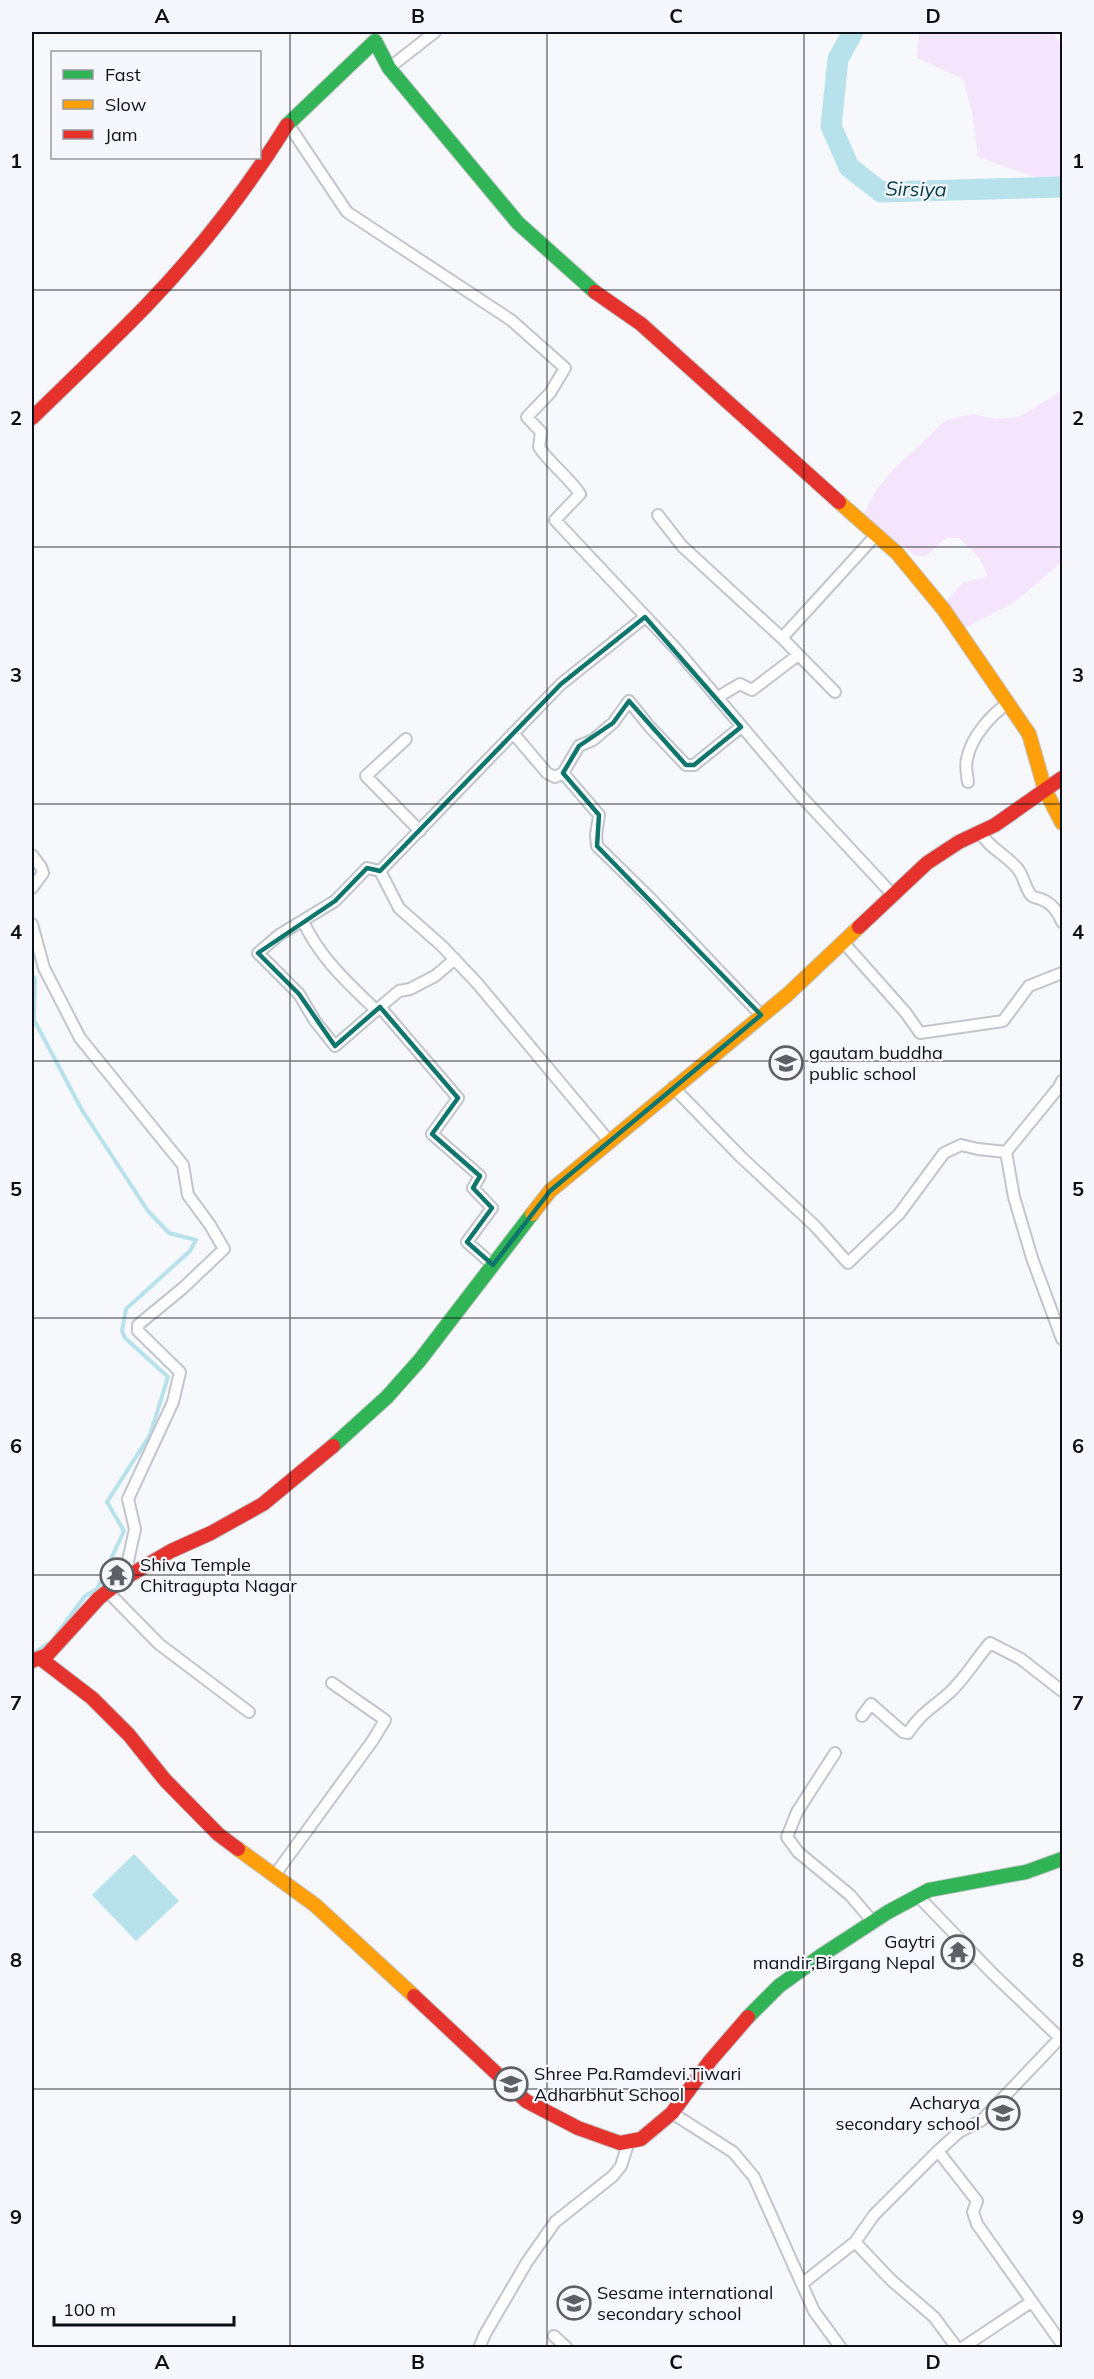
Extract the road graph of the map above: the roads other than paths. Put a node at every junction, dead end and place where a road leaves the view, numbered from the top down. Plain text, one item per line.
1 (435, 32) edge
2 (372, 36) edge
3 (389, 68) junction
4 (288, 124) junction
5 (32, 418) edge
6 (658, 515) dead end
7 (876, 535) junction
8 (645, 617) junction
9 (782, 638) junction
10 (798, 655) junction
11 (835, 692) dead end
12 (718, 697) junction
13 (1008, 703) junction
14 (741, 727) junction
15 (513, 733) junction
16 (406, 739) dead end
17 (563, 773) junction
18 (1062, 778) edge
19 (968, 782) dead end
20 (1045, 790) junction
21 (1062, 823) edge
22 (420, 831) junction
23 (980, 832) junction
24 (32, 855) edge
25 (380, 871) junction
26 (32, 888) edge
27 (893, 895) junction
28 (303, 921) junction
29 (1062, 922) edge
30 (32, 924) edge
31 (843, 942) junction
32 (455, 959) junction
33 (1062, 973) edge
34 (378, 1009) junction
35 (761, 1015) junction
36 (1062, 1082) edge
37 (674, 1087) junction
38 (609, 1141) junction
39 (1006, 1152) junction
40 (493, 1265) junction
41 (1062, 1339) edge
42 (129, 1576) junction
43 (108, 1592) junction
44 (36, 1660) edge
45 (332, 1683) dead end
46 (1062, 1690) edge
47 (249, 1712) dead end
48 (862, 1716) dead end
49 (836, 1752) dead end
50 (1062, 1859) edge
51 (274, 1876) junction
52 (918, 1896) junction
53 (873, 1922) junction
54 (672, 2113) junction
55 (628, 2141) junction
56 (938, 2151) junction
57 (855, 2242) junction
58 (803, 2283) junction
59 (1031, 2302) junction
60 (554, 2336) dead end
61 (1062, 2344) edge
62 (840, 2347) edge
63 (479, 2348) edge
64 (567, 2348) edge
65 (957, 2348) edge
66 (962, 2348) edge

1 - 3 street
2 - 3 street
2 - 4 street
3 - 7 street
4 - 5 street
4 - 8 street
6 - 9 street
7 - 9 street
7 - 13 street
8 - 12 street
8 - 15 street
9 - 10 street
10 - 11 street
10 - 12 street
12 - 14 street
13 - 19 street
13 - 20 street
14 - 17 street
14 - 27 street
15 - 17 street
15 - 22 street
16 - 22 street
17 - 35 street
18 - 20 street
20 - 21 street
20 - 23 street
22 - 25 street
23 - 27 street
23 - 29 street
24 - 26 street
25 - 28 street
25 - 32 street
27 - 31 street
28 - 34 street
28 - 34 street
30 - 42 street
31 - 33 street
31 - 35 street
32 - 34 street
32 - 38 street
34 - 40 street
35 - 37 street
36 - 39 street
37 - 38 street
37 - 39 street
38 - 40 street
39 - 41 street
40 - 42 street
42 - 43 street
43 - 44 street
43 - 47 street
44 - 51 street
45 - 51 street
46 - 48 street
49 - 53 street
50 - 52 street
51 - 55 street
52 - 53 street
52 - 56 street
53 - 54 street
54 - 55 street
54 - 58 street
55 - 63 street
56 - 57 street
56 - 59 street
57 - 58 street
57 - 65 street
58 - 62 street
59 - 61 street
59 - 66 street
60 - 64 street

